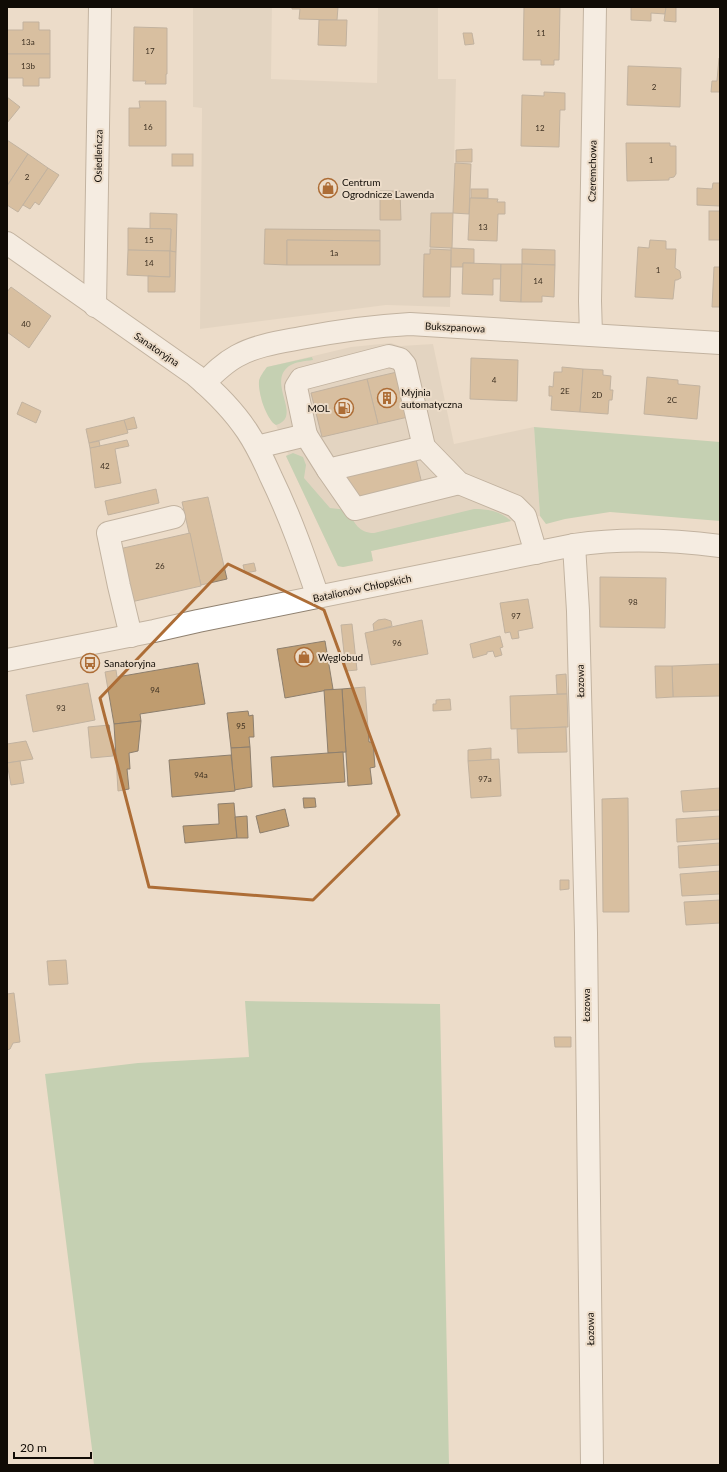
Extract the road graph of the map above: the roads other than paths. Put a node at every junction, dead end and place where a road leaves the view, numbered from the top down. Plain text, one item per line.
1 (100, 7) edge
2 (595, 7) edge
3 (7, 243) edge
4 (94, 306) junction
5 (591, 335) junction
6 (720, 343) edge
7 (204, 383) junction
8 (306, 434) junction
9 (257, 447) junction
10 (424, 447) junction
11 (328, 470) junction
12 (459, 483) junction
13 (174, 517) dead end
14 (574, 545) junction
15 (720, 546) edge
16 (536, 553) junction
17 (318, 597) junction
18 (130, 636) junction
19 (7, 660) edge
20 (592, 1465) edge

1 - 4 street, Osiedleńcza
2 - 5 street, Czeremchowa
3 - 4 street, Sanatoryjna
4 - 7 street, Sanatoryjna
5 - 6 street, Bukszpanowa
5 - 7 street, Bukszpanowa
7 - 9 street, Sanatoryjna
8 - 9 street
8 - 10 street
8 - 11 street
9 - 17 street, Sanatoryjna
10 - 11 street
10 - 12 street
11 - 12 street
12 - 16 street
13 - 18 street
14 - 15 street, Batalionów Chłopskich
14 - 16 street, Batalionów Chłopskich
14 - 20 street, Łozowa
16 - 17 street, Batalionów Chłopskich
17 - 18 street, Batalionów Chłopskich
18 - 19 street, Batalionów Chłopskich

